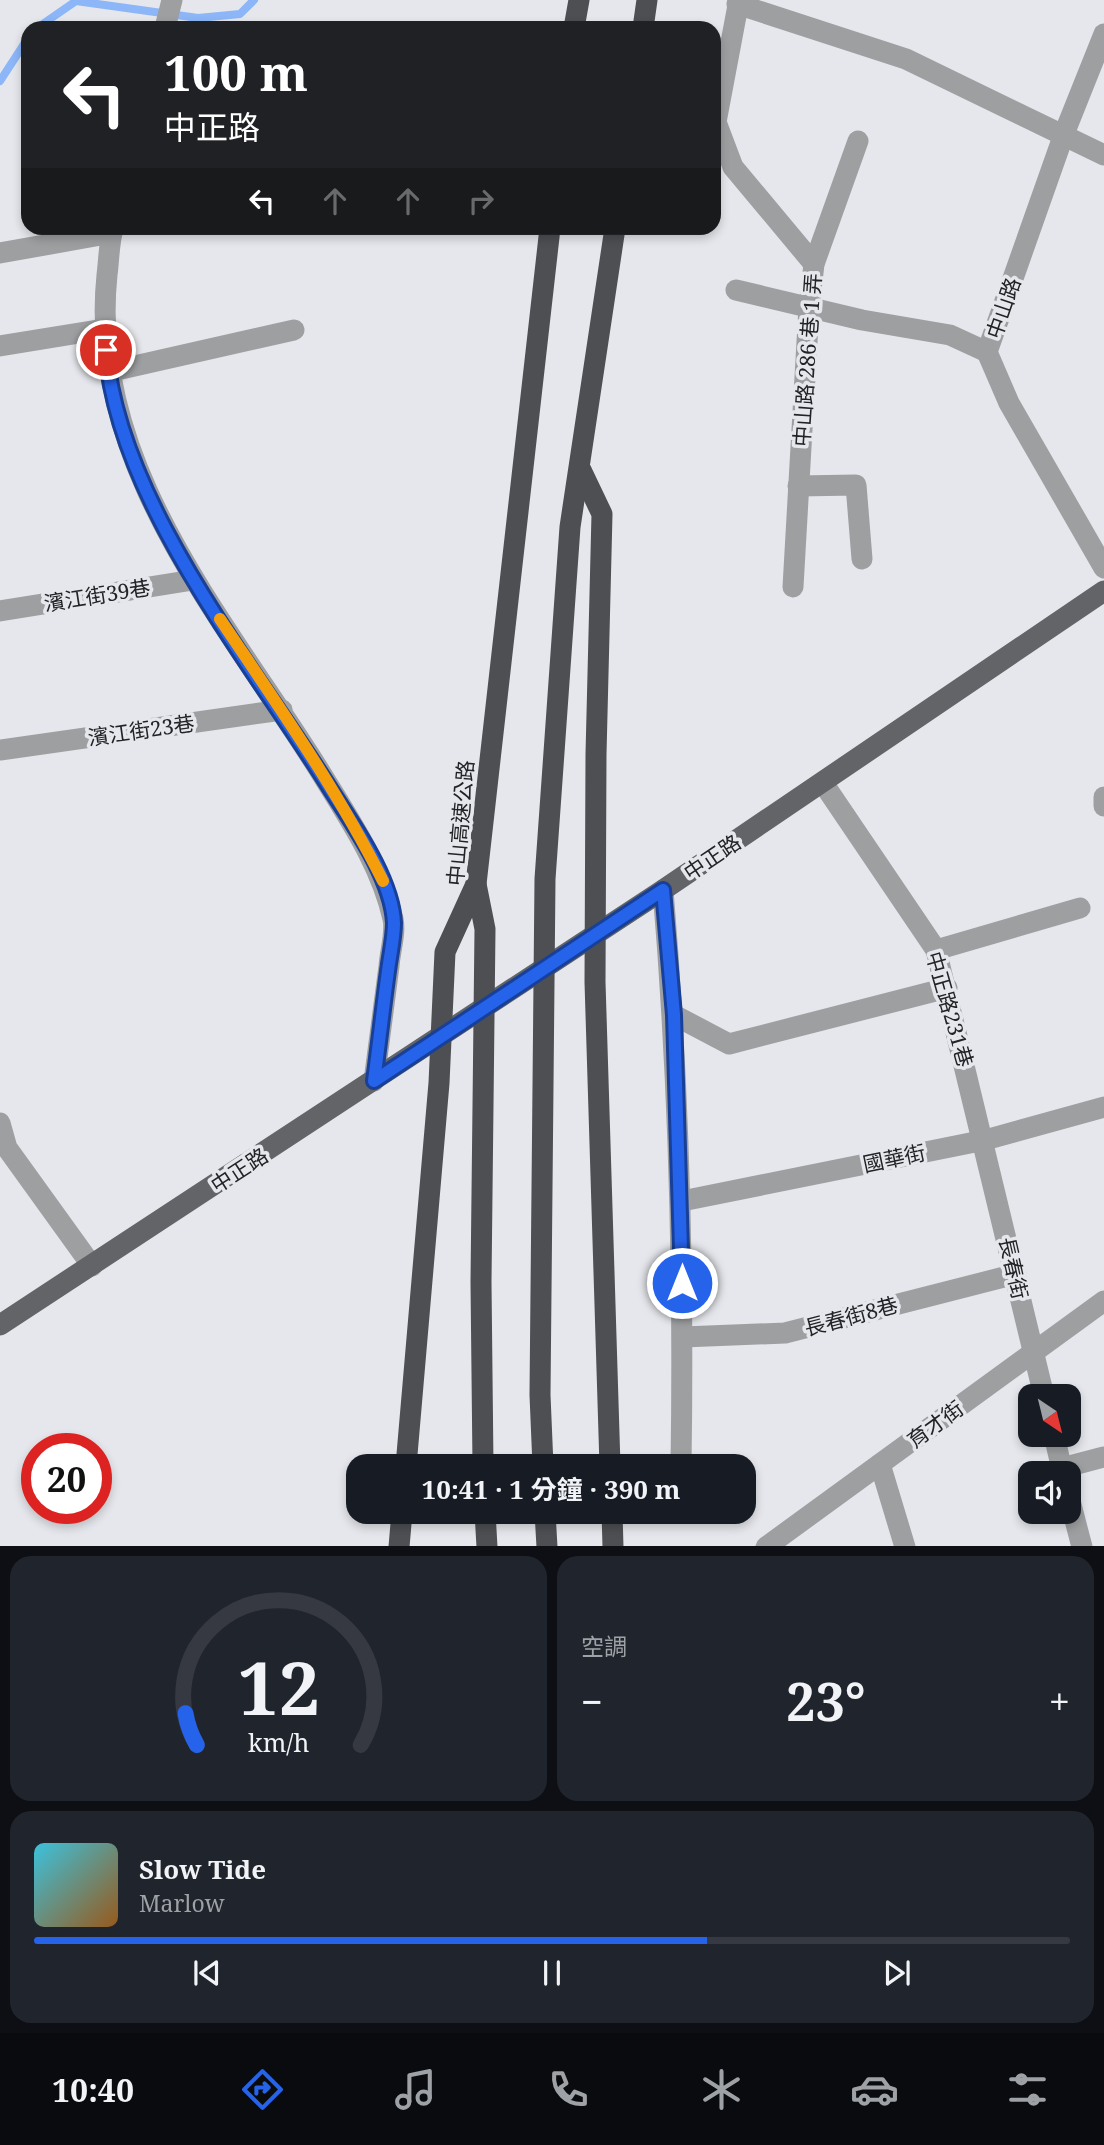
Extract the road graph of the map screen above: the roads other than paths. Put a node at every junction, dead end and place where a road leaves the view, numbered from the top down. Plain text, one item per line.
1 (172, 0) edge
2 (579, 0) edge
3 (648, 0) edge
4 (738, 2) edge
5 (167, 21) edge
6 (575, 21) edge
7 (644, 21) edge
8 (1104, 34) edge
9 (721, 95) edge
10 (1063, 134) junction
11 (721, 135) edge
12 (858, 141) dead end
13 (1104, 155) edge
14 (88, 235) edge
15 (113, 235) edge
16 (549, 235) edge
17 (614, 235) edge
18 (0, 253) edge
19 (814, 264) junction
20 (736, 290) dead end
21 (809, 307) junction
22 (104, 328) junction
23 (294, 330) dead end
24 (0, 346) edge
25 (988, 352) junction
26 (108, 372) junction
27 (580, 470) junction
28 (798, 486) junction
29 (862, 559) dead end
30 (1104, 568) edge
31 (193, 580) junction
32 (793, 587) dead end
33 (1104, 590) edge
34 (0, 611) edge
35 (282, 710) junction
36 (0, 750) edge
37 (823, 783) junction
38 (1104, 797) edge
39 (1104, 806) edge
40 (476, 884) junction
41 (663, 890) junction
42 (1080, 908) dead end
43 (936, 950) junction
44 (947, 988) junction
45 (674, 1015) junction
46 (374, 1081) junction
47 (1104, 1107) edge
48 (0, 1123) edge
49 (985, 1140) junction
50 (682, 1201) junction
51 (92, 1266) junction
52 (1016, 1274) junction
53 (1104, 1301) edge
54 (0, 1325) edge
55 (683, 1337) junction
56 (1033, 1353) junction
57 (1041, 1384) edge
58 (407, 1454) edge
59 (484, 1454) edge
60 (542, 1454) edge
61 (610, 1454) edge
62 (681, 1454) edge
63 (1104, 1457) edge
64 (880, 1464) junction
65 (1081, 1465) edge
66 (401, 1524) edge
67 (486, 1524) edge
68 (546, 1524) edge
69 (612, 1524) edge
70 (1076, 1524) edge
71 (399, 1546) edge
72 (487, 1546) edge
73 (547, 1546) edge
74 (613, 1546) edge
75 (766, 1546) edge
76 (905, 1546) edge
77 (1082, 1546) edge

1 - 5 street
2 - 6 highway
3 - 7 highway
4 - 9 street
4 - 10 street
8 - 10 street, 中山路
10 - 13 street
10 - 25 street, 中山路
11 - 19 street
12 - 19 street, 中山路 286 巷 1 弄
14 - 18 street
15 - 22 street
16 - 40 highway, 中山高速公路
17 - 27 highway
19 - 21 street, 中山路 286 巷 1 弄
20 - 21 street
21 - 25 street
21 - 28 street, 中山路 286 巷 1 弄
22 - 24 street
22 - 26 street
23 - 26 street
25 - 30 street, 中山路
26 - 31 street
27 - 60 highway
27 - 61 highway
28 - 29 street
28 - 32 street, 中山路 286 巷 1 弄
31 - 34 street, 濱江街39巷
31 - 35 street
33 - 37 main road, 中正路
35 - 36 street, 濱江街23巷
35 - 46 street
37 - 41 main road, 中正路
37 - 43 street, 中正路231巷
38 - 39 street
40 - 58 highway
40 - 59 highway, 中山高速公路
41 - 45 street
41 - 46 main road, 中正路
42 - 43 street
43 - 44 street, 中正路231巷
44 - 45 street
44 - 49 street, 中正路231巷
45 - 50 street
46 - 51 main road, 中正路
47 - 49 street, 國華街
48 - 51 street
49 - 50 street, 國華街
49 - 52 street, 長春街
50 - 55 street
51 - 54 main road, 中正路
52 - 55 street, 長春街8巷
52 - 56 street, 長春街
53 - 56 street, 育才街
55 - 62 street
56 - 57 street, 長春街
56 - 64 street, 育才街
63 - 65 street
64 - 75 street, 育才街
64 - 76 street
66 - 71 highway
67 - 72 highway
68 - 73 highway
69 - 74 highway
70 - 77 street

